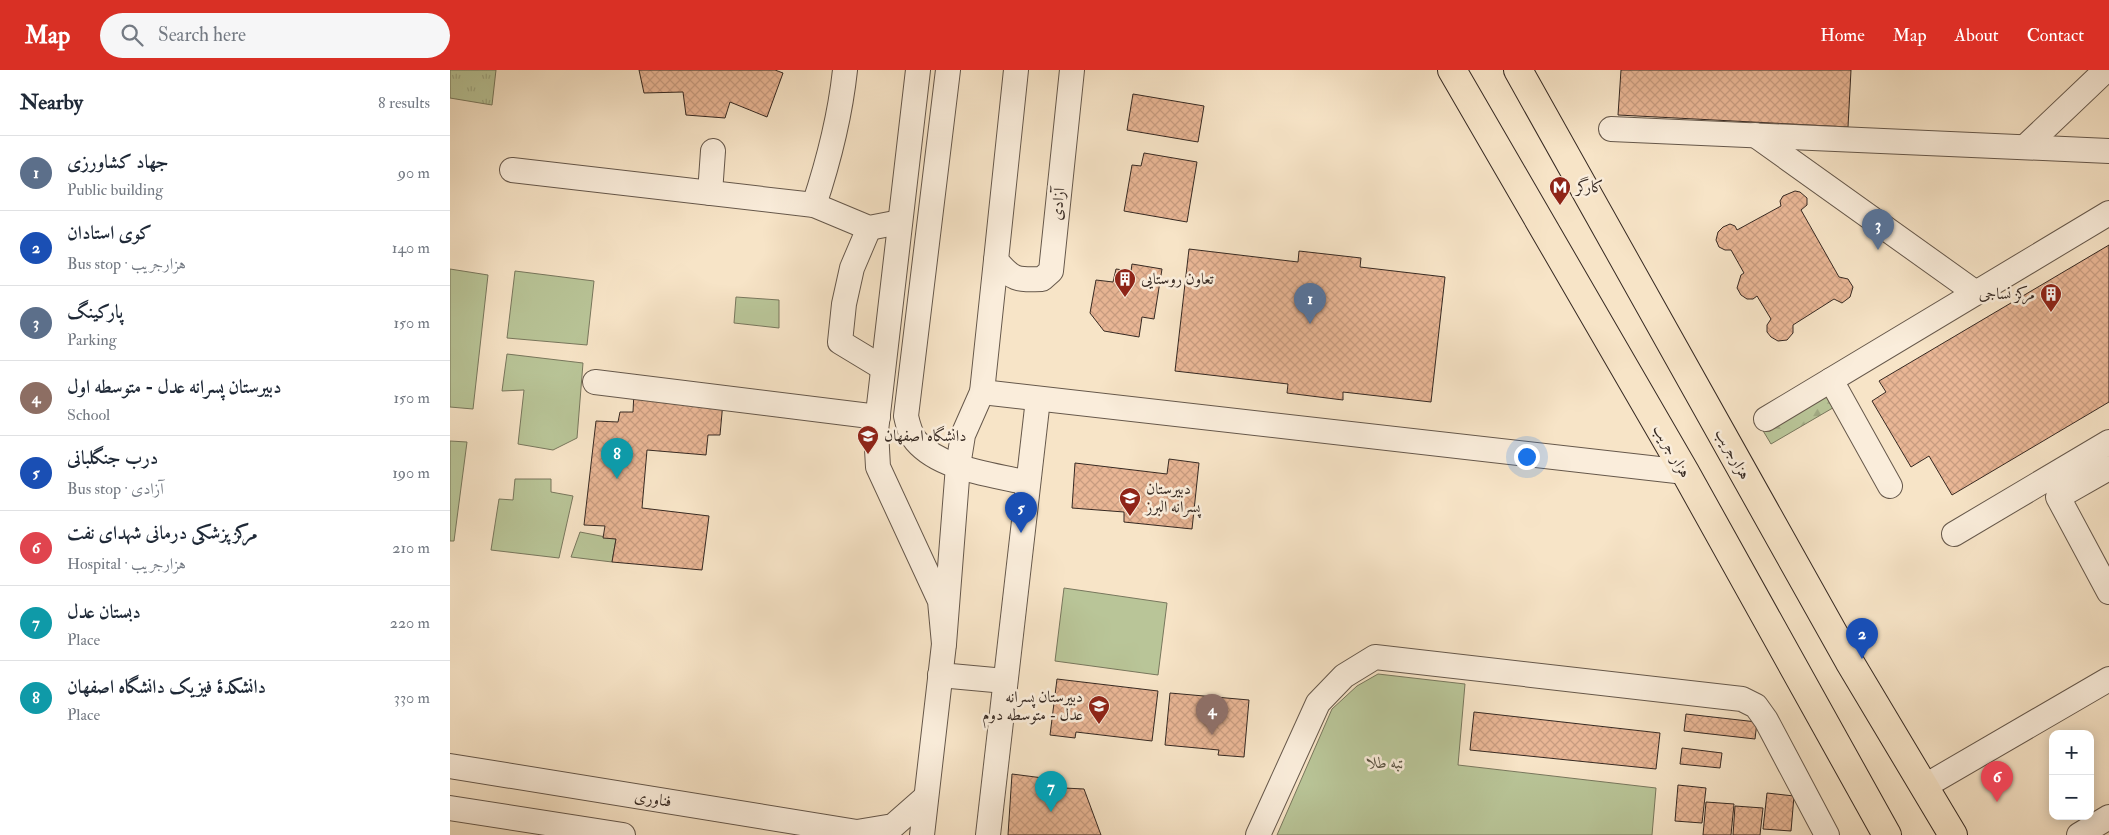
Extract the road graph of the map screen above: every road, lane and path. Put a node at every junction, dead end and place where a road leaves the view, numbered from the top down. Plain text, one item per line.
1 (845, 70) edge
2 (918, 70) edge
3 (948, 70) edge
4 (1016, 70) edge
5 (1072, 70) edge
6 (1452, 70) edge
7 (1518, 70) edge
8 (2106, 70) edge
9 (1611, 129) dead end
10 (1755, 135) junction
11 (2024, 147) junction
12 (713, 151) dead end
13 (2109, 151) edge
14 (512, 170) dead end
15 (710, 193) junction
16 (814, 205) junction
17 (2109, 213) edge
18 (900, 222) junction
19 (869, 228) junction
20 (996, 260) junction
21 (1976, 293) junction
22 (883, 368) junction
23 (1831, 380) junction
24 (595, 382) dead end
25 (982, 392) junction
26 (1038, 400) junction
27 (878, 417) junction
28 (1766, 419) dead end
29 (2109, 442) edge
30 (958, 466) junction
31 (2109, 468) edge
32 (1685, 472) junction
33 (1028, 483) junction
34 (1890, 486) dead end
35 (1954, 534) dead end
36 (2109, 592) edge
37 (944, 644) junction
38 (940, 675) junction
39 (2109, 679) edge
40 (1004, 681) junction
41 (450, 766) edge
42 (1925, 786) junction
43 (926, 797) junction
44 (450, 808) edge
45 (2109, 818) edge
46 (623, 835) edge
47 (922, 835) edge
48 (988, 835) edge
49 (1258, 835) edge
50 (1827, 835) edge
51 (1887, 835) edge
52 (1953, 835) edge
53 (2079, 835) edge

1 - 16 street
2 - 18 street
3 - 30 street
4 - 20 street
5 - 20 street, آزادی
6 - 32 main road, هزار جریب
7 - 42 main road, هزارجریب
8 - 11 street
9 - 10 street
10 - 11 street
10 - 21 street
11 - 13 street
12 - 15 street
14 - 15 street
15 - 16 street
16 - 19 street
17 - 21 street
18 - 19 street
18 - 22 street
19 - 22 street
20 - 25 street
21 - 23 street
22 - 27 street
23 - 28 street
23 - 34 street
24 - 27 street
25 - 26 street
25 - 30 street
26 - 32 street
26 - 33 street
27 - 37 street
29 - 35 street
30 - 33 street
30 - 37 street
31 - 36 street
32 - 51 main road, هزار جریب
33 - 40 street
37 - 38 street
38 - 40 street
38 - 43 street
39 - 42 street
40 - 48 street
41 - 43 street, فناوری
42 - 52 main road, هزارجریب
43 - 47 street
44 - 46 street
45 - 53 street
49 - 50 street

